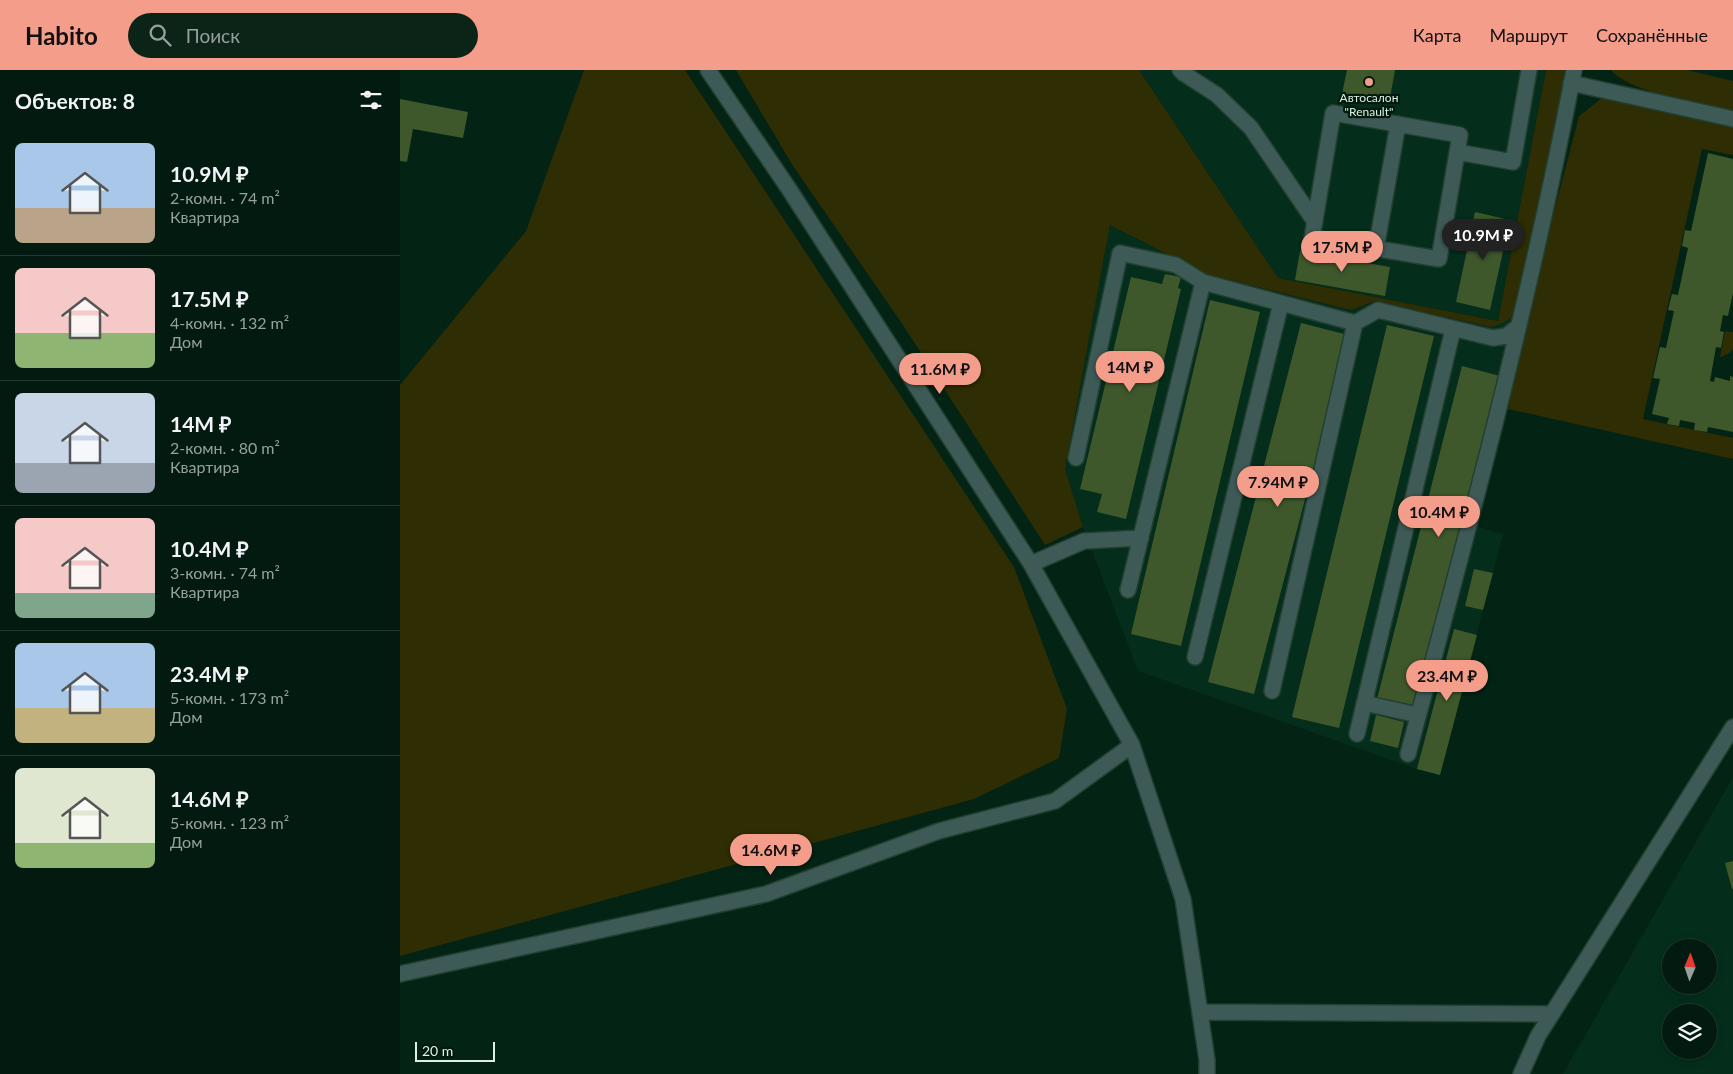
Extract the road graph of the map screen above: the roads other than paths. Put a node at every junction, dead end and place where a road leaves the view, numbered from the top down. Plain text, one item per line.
1 (708, 70) edge
2 (1529, 70) edge
3 (1182, 71) edge
4 (1573, 76) edge
5 (1733, 119) edge
6 (1398, 124) junction
7 (1457, 152) junction
8 (1315, 222) junction
9 (1376, 249) junction
10 (1203, 282) junction
11 (1281, 303) junction
12 (1356, 323) junction
13 (1519, 326) junction
14 (1453, 329) junction
15 (1076, 458) dead end
16 (1141, 538) junction
17 (1031, 564) junction
18 (1128, 590) dead end
19 (1195, 657) dead end
20 (1272, 690) dead end
21 (1364, 703) junction
22 (1418, 715) junction
23 (1733, 726) edge
24 (1357, 734) dead end
25 (1132, 745) junction
26 (1408, 754) dead end
27 (400, 974) edge
28 (1200, 1012) junction
29 (1551, 1014) junction
30 (1207, 1074) edge
31 (1521, 1074) edge

1 - 17 street
2 - 7 street
3 - 8 street
4 - 5 street
4 - 13 street
6 - 7 street
6 - 8 street
6 - 9 street
7 - 9 street
8 - 9 street
10 - 11 street
10 - 15 street
10 - 16 street
11 - 12 street
11 - 19 street
12 - 14 street
12 - 20 street
13 - 14 street
13 - 22 street
14 - 21 street
16 - 17 street
16 - 18 street
17 - 25 street
21 - 22 street
21 - 24 street
22 - 26 street
23 - 29 street
25 - 27 street
25 - 28 street
28 - 29 street
28 - 30 street
29 - 31 street

